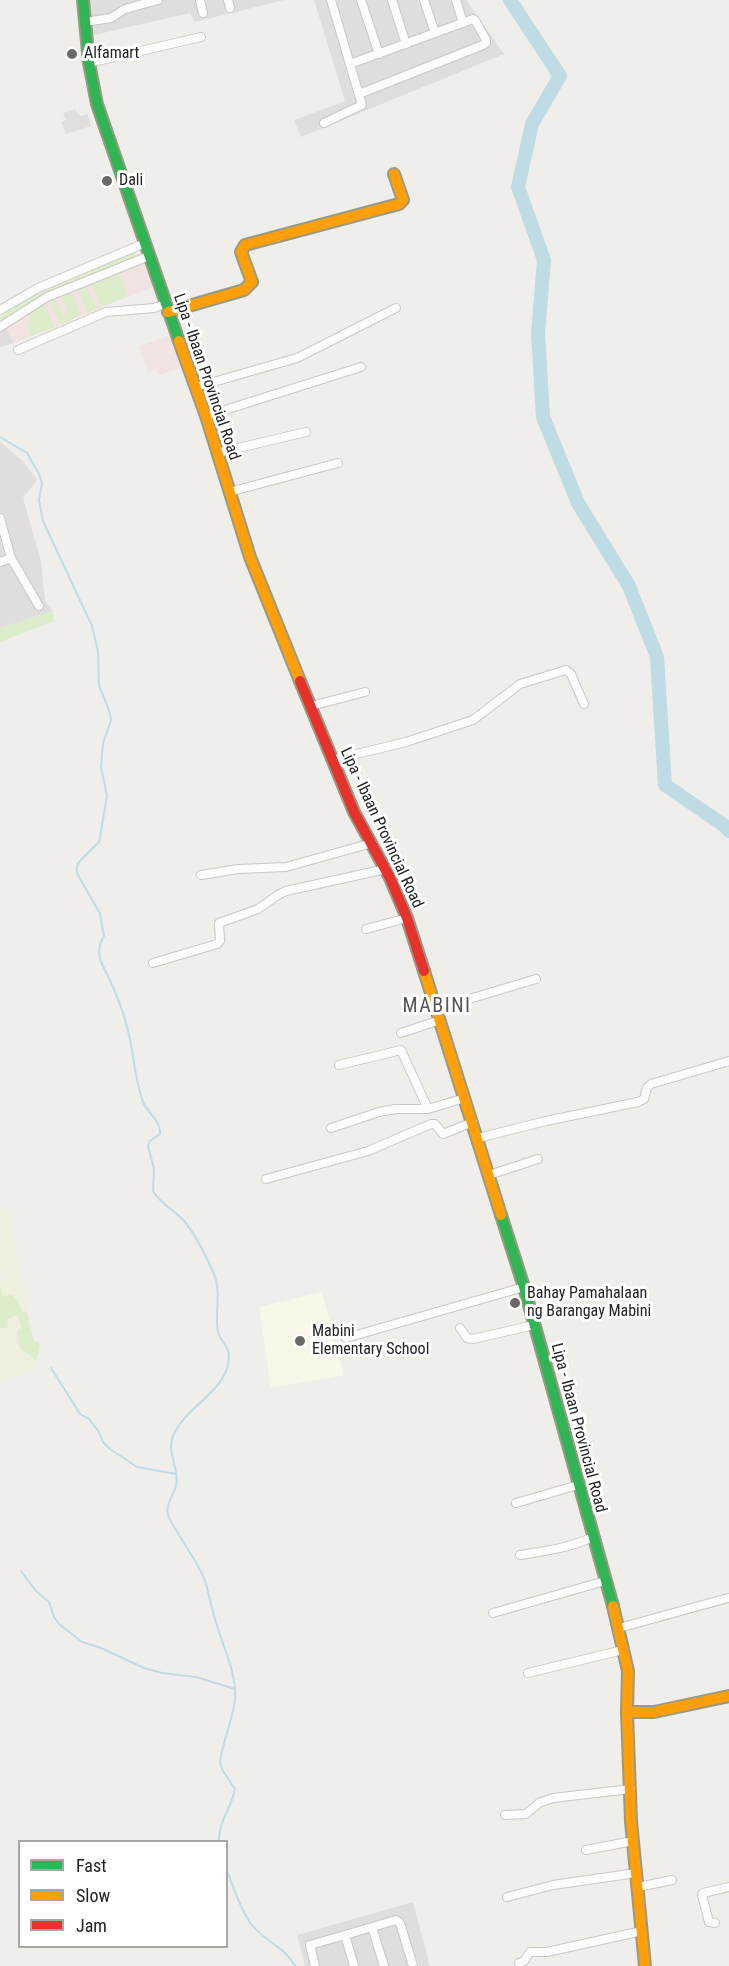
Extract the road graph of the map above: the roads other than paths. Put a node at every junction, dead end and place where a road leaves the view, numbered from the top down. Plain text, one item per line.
1 (83, 0) edge
2 (158, 0) edge
3 (200, 0) edge
4 (331, 0) edge
5 (361, 0) edge
6 (392, 0) edge
7 (424, 0) edge
8 (456, 0) edge
9 (203, 14) dead end
10 (85, 22) junction
11 (462, 23) junction
12 (435, 33) junction
13 (201, 37) dead end
14 (406, 44) junction
15 (379, 54) junction
16 (89, 63) junction
17 (350, 64) junction
18 (359, 94) junction
19 (324, 123) dead end
20 (394, 174) dead end
21 (145, 243) junction
22 (149, 256) junction
23 (167, 308) junction
24 (396, 308) dead end
25 (0, 310) edge
26 (0, 327) edge
27 (18, 350) dead end
28 (361, 367) dead end
29 (196, 387) junction
30 (206, 416) junction
31 (306, 432) dead end
32 (217, 453) junction
33 (338, 463) dead end
34 (229, 492) junction
35 (0, 518) edge
36 (11, 558) junction
37 (0, 562) edge
38 (39, 606) dead end
39 (365, 692) dead end
40 (584, 704) dead end
41 (311, 706) junction
42 (332, 760) junction
43 (372, 843) junction
44 (386, 869) junction
45 (201, 875) dead end
46 (406, 918) junction
47 (366, 929) dead end
48 (153, 963) dead end
49 (536, 979) dead end
50 (438, 1015) junction
51 (401, 1033) dead end
52 (729, 1061) edge
53 (339, 1065) dead end
54 (465, 1098) junction
55 (428, 1108) junction
56 (473, 1122) junction
57 (331, 1128) dead end
58 (478, 1138) junction
59 (538, 1159) dead end
60 (489, 1175) junction
61 (266, 1179) dead end
62 (524, 1287) junction
63 (534, 1325) junction
64 (460, 1328) dead end
65 (346, 1338) dead end
66 (578, 1485) junction
67 (516, 1503) dead end
68 (593, 1537) junction
69 (520, 1555) dead end
70 (605, 1581) junction
71 (728, 1598) edge
72 (493, 1613) dead end
73 (619, 1628) junction
74 (623, 1650) junction
75 (528, 1673) dead end
76 (729, 1696) edge
77 (627, 1712) junction
78 (630, 1789) junction
79 (505, 1815) dead end
80 (633, 1841) junction
81 (586, 1850) dead end
82 (636, 1873) junction
83 (672, 1880) dead end
84 (638, 1887) junction
85 (729, 1887) edge
86 (507, 1897) dead end
87 (397, 1914) dead end
88 (399, 1922) junction
89 (715, 1923) dead end
90 (372, 1927) junction
91 (642, 1931) junction
92 (345, 1935) junction
93 (519, 1963) dead end
94 (315, 1966) edge
95 (354, 1966) edge
96 (384, 1966) edge
97 (413, 1966) edge
98 (645, 1966) edge

1 - 10 main road, Lipa - Ibaan Provincial Road
2 - 10 street
3 - 9 street
4 - 17 street
5 - 15 street
6 - 14 street
7 - 12 street
8 - 11 street
10 - 16 main road, Lipa - Ibaan Provincial Road
11 - 12 street
11 - 18 street
12 - 14 street
13 - 16 street
14 - 15 street
15 - 17 street
16 - 21 main road, Lipa - Ibaan Provincial Road
17 - 18 street
18 - 19 street
20 - 23 main road
21 - 22 main road, Lipa - Ibaan Provincial Road
21 - 25 street
22 - 23 main road, Lipa - Ibaan Provincial Road
22 - 26 street
23 - 27 street
23 - 29 main road, Lipa - Ibaan Provincial Road
24 - 29 street
28 - 30 street
29 - 30 main road, Lipa - Ibaan Provincial Road
30 - 32 main road, Lipa - Ibaan Provincial Road
31 - 32 street
32 - 34 main road, Lipa - Ibaan Provincial Road
33 - 34 street
34 - 41 main road, Lipa - Ibaan Provincial Road
35 - 36 street
36 - 37 street
36 - 38 street
39 - 41 street
40 - 42 street
41 - 42 main road, Lipa - Ibaan Provincial Road
42 - 43 main road, Lipa - Ibaan Provincial Road
43 - 44 main road, Lipa - Ibaan Provincial Road
43 - 45 street
44 - 46 main road, Lipa - Ibaan Provincial Road
44 - 48 street
46 - 47 street
46 - 50 main road, Lipa - Ibaan Provincial Road
49 - 50 street
50 - 51 street
50 - 54 main road, Lipa - Ibaan Provincial Road
52 - 58 street
53 - 55 street
54 - 55 street
54 - 56 main road, Lipa - Ibaan Provincial Road
55 - 57 street
56 - 58 main road, Lipa - Ibaan Provincial Road
56 - 61 street
58 - 60 main road, Lipa - Ibaan Provincial Road
59 - 60 street
60 - 62 main road, Lipa - Ibaan Provincial Road
62 - 63 main road, Lipa - Ibaan Provincial Road
62 - 65 street
63 - 64 street
63 - 66 main road, Lipa - Ibaan Provincial Road
66 - 67 street
66 - 68 main road, Lipa - Ibaan Provincial Road
68 - 69 street
68 - 70 main road, Lipa - Ibaan Provincial Road
70 - 72 street
70 - 73 main road, Lipa - Ibaan Provincial Road
71 - 73 street
73 - 74 main road, Lipa - Ibaan Provincial Road
74 - 75 street
74 - 77 main road, Lipa - Ibaan Provincial Road
76 - 77 main road
77 - 78 main road, Lipa - Ibaan Provincial Road
78 - 79 street
78 - 80 main road, Lipa - Ibaan Provincial Road
80 - 81 street
80 - 82 main road, Lipa - Ibaan Provincial Road
82 - 84 main road, Lipa - Ibaan Provincial Road
82 - 86 street
83 - 84 street
84 - 91 main road, Lipa - Ibaan Provincial Road
85 - 89 street
87 - 88 street
88 - 90 street
88 - 97 street
90 - 92 street
90 - 96 street
91 - 93 street
91 - 98 main road, Lipa - Ibaan Provincial Road
92 - 94 street
92 - 95 street

